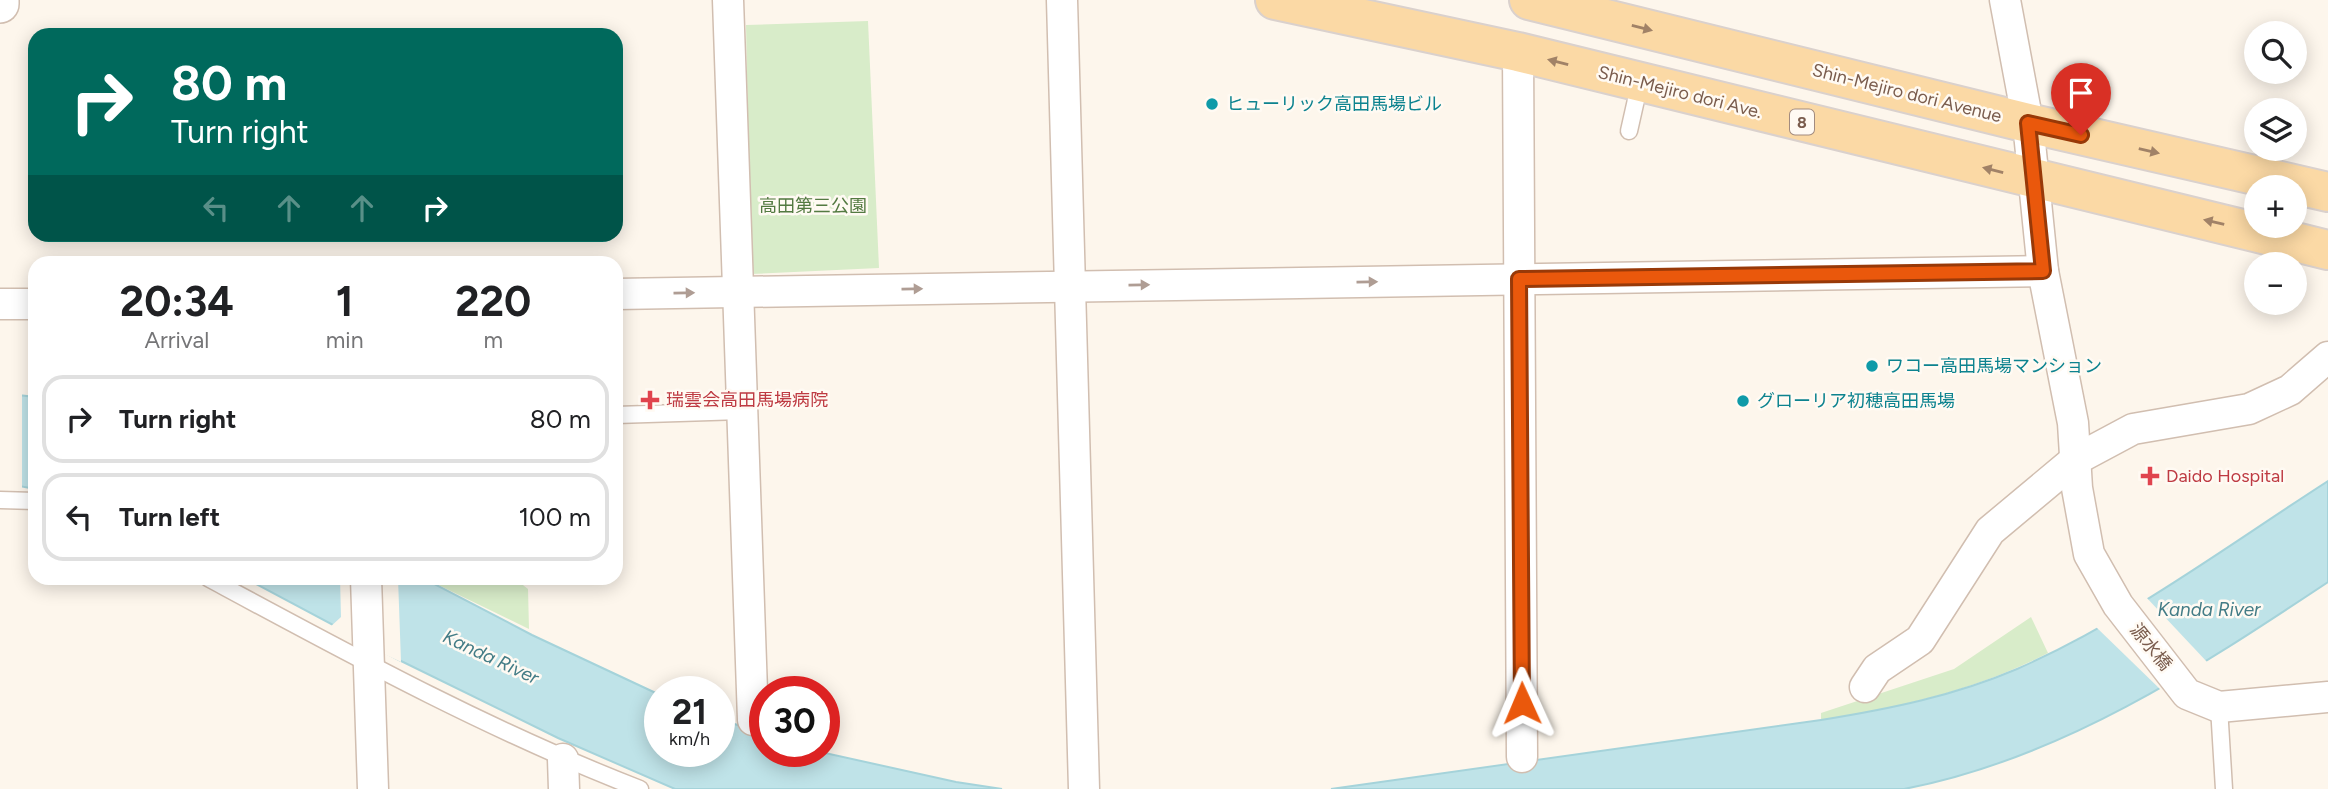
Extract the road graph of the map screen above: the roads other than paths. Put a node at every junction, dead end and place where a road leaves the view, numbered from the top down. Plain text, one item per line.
1 (728, 0) edge
2 (1062, 0) edge
3 (1275, 0) edge
4 (1529, 0) edge
5 (2004, 0) edge
6 (1518, 52) junction
7 (1640, 82) junction
8 (2028, 123) junction
9 (1629, 131) dead end
10 (2033, 180) junction
11 (2328, 192) edge
12 (2328, 250) edge
13 (2043, 271) junction
14 (1519, 279) junction
15 (1070, 286) junction
16 (738, 292) junction
17 (623, 294) edge
18 (0, 304) edge
19 (28, 304) edge
20 (2328, 357) edge
21 (742, 411) junction
22 (623, 415) edge
23 (2075, 460) junction
24 (0, 500) edge
25 (28, 502) edge
26 (223, 585) edge
27 (366, 585) edge
28 (368, 655) junction
29 (751, 676) edge
30 (1865, 687) dead end
31 (2328, 697) edge
32 (2219, 707) junction
33 (1522, 757) dead end
34 (563, 759) junction
35 (373, 789) edge
36 (564, 789) edge
37 (640, 789) edge
38 (1084, 789) edge
39 (2224, 789) edge

1 - 16 street
2 - 15 street
3 - 6 main road, Shin-Mejiro dori Ave. / 8
4 -> 8 main road, Shin-Mejiro dori Avenue
5 - 8 street, 源水橋
7 -> 6 main road, Shin-Mejiro dori Ave. / 8
6 - 14 street
7 - 9 lane
10 -> 7 main road, Shin-Mejiro dori Ave. / 8
8 - 10 street, 源水橋
8 -> 11 main road, Shin-Mejiro dori Avenue
12 -> 10 main road, Shin-Mejiro dori Ave. / 8
10 - 13 street, 源水橋
13 - 14 street
13 - 23 street, 源水橋
15 -> 14 street
14 - 33 street
16 -> 15 street
15 - 38 street
17 -> 16 street
16 - 21 street
18 - 19 street
20 - 23 street
21 - 22 lane
21 - 29 street
23 - 30 street
23 - 32 street, 源水橋
24 - 25 lane
26 - 28 lane
27 - 28 street
28 - 34 lane
28 - 35 street
31 - 32 street
32 - 39 lane
34 - 36 street
34 - 37 lane

